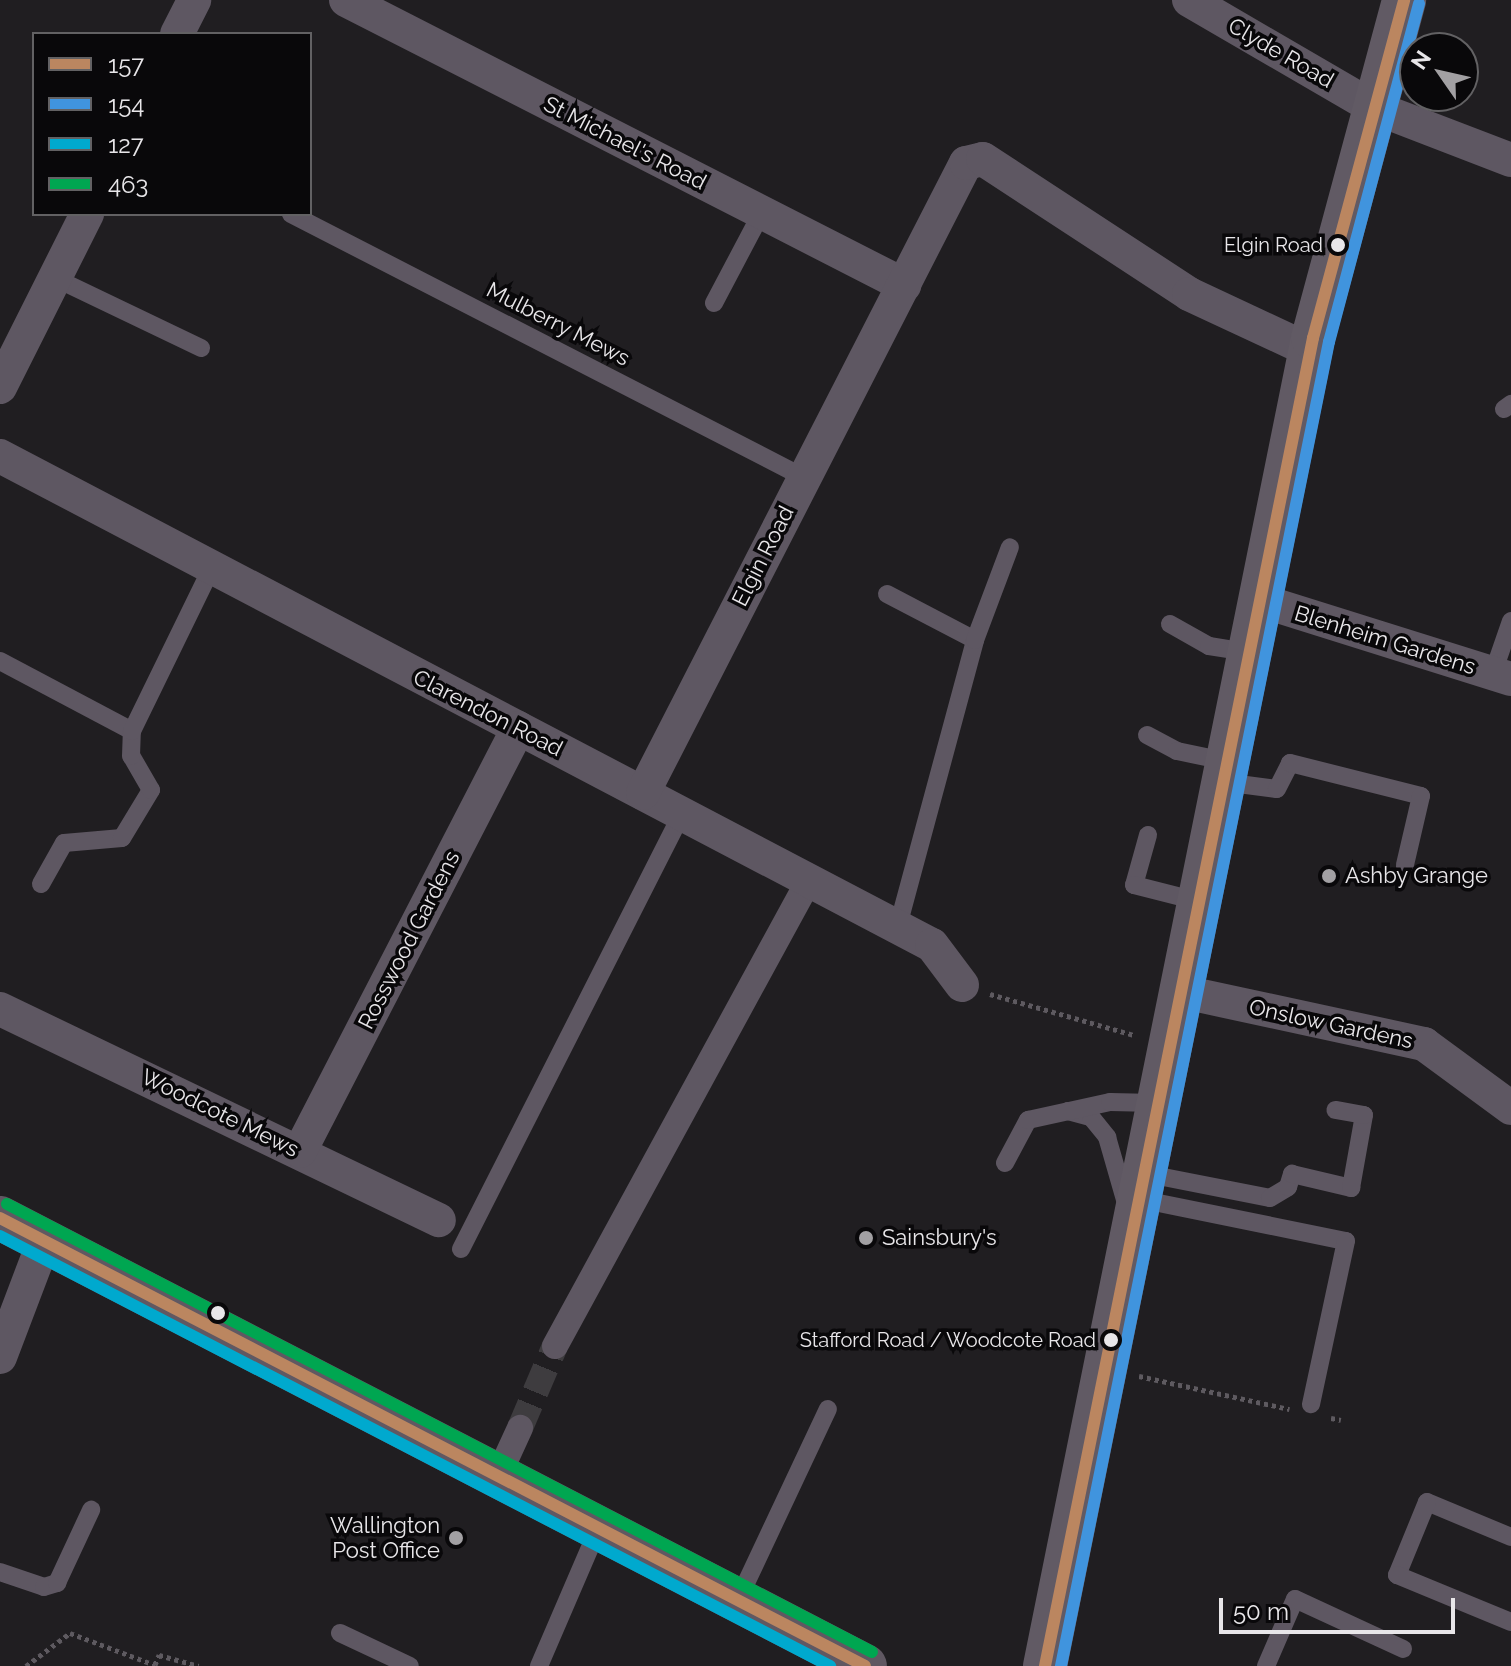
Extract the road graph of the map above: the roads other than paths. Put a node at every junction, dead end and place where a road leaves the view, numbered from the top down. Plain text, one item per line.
1 (194, 0) edge
2 (346, 0) edge
3 (1189, 0) edge
4 (1404, 0) edge
5 (178, 32) edge
6 (1373, 107) junction
7 (1511, 160) edge
8 (762, 212) junction
9 (86, 216) edge
10 (295, 216) edge
11 (55, 278) junction
12 (904, 285) junction
13 (714, 303) dead end
14 (201, 348) dead end
15 (1311, 351) junction
16 (0, 387) edge
17 (0, 456) edge
18 (803, 477) junction
19 (1010, 547) dead end
20 (211, 569) junction
21 (887, 594) dead end
22 (1259, 600) junction
23 (1511, 621) edge
24 (1170, 624) dead end
25 (975, 640) junction
26 (1248, 652) junction
27 (0, 661) edge
28 (1502, 676) edge
29 (518, 728) junction
30 (132, 731) junction
31 (1147, 735) dead end
32 (1223, 772) junction
33 (643, 793) junction
34 (682, 813) junction
35 (1148, 835) dead end
36 (1405, 865) dead end
37 (808, 882) junction
38 (41, 884) dead end
39 (1197, 901) junction
40 (898, 926) junction
41 (962, 985) road end
42 (1179, 991) junction
43 (0, 1009) edge
44 (1156, 1103) junction
45 (1511, 1108) edge
46 (1061, 1109) junction
47 (1335, 1110) dead end
48 (300, 1151) junction
49 (1005, 1163) dead end
50 (1138, 1198) junction
51 (0, 1218) edge
52 (439, 1220) dead end
53 (44, 1241) junction
54 (461, 1249) dead end
55 (555, 1346) tunnel mouth
56 (1, 1355) edge
57 (1304, 1407) road end
58 (828, 1409) dead end
59 (520, 1428) tunnel mouth
60 (498, 1476) junction
61 (91, 1510) dead end
62 (598, 1529) junction
63 (1511, 1537) edge
64 (0, 1572) edge
65 (738, 1600) junction
66 (1511, 1622) edge
67 (340, 1633) dead end
68 (1403, 1649) dead end
69 (410, 1666) edge
70 (539, 1666) edge
71 (865, 1666) edge
72 (1045, 1666) edge
73 (1266, 1666) edge

1 - 5 street
2 - 8 street, St Michael's Road
3 - 6 street, Clyde Road
4 - 6 main road
6 - 7 street, Clyde Road
6 - 15 main road
8 - 12 street, St Michael's Road
8 - 13 lane
9 - 11 street
10 - 18 lane, Mulberry Mews
11 - 14 lane
11 - 16 street
12 - 15 street, Elgin Road
12 - 18 street, Elgin Road
15 - 22 main road
17 - 20 street, Clarendon Road
18 - 33 street, Elgin Road
19 - 25 lane
20 - 29 street, Clarendon Road
20 - 30 lane
21 - 25 lane
22 - 26 main road
22 - 28 street, Blenheim Gardens
23 - 28 lane
24 - 26 lane
25 - 40 lane
26 - 32 main road
27 - 30 lane
29 - 33 street, Clarendon Road
29 - 48 street, Rosswood Gardens
30 - 38 lane
31 - 32 lane
32 - 36 lane
32 - 39 main road
33 - 34 street, Clarendon Road
34 - 37 street, Clarendon Road
34 - 54 lane
35 - 39 lane
37 - 40 street, Clarendon Road
37 - 55 street
39 - 42 main road
40 - 41 street, Clarendon Road
42 - 44 main road
42 - 45 street, Onslow Gardens
43 - 48 street, Woodcote Mews
44 - 46 lane
44 - 50 main road
46 - 49 lane
46 - 50 lane
47 - 50 lane
48 - 52 street, Woodcote Mews
50 - 57 lane
50 - 72 main road
51 - 53 main road
53 - 56 street
53 - 60 main road
58 - 65 lane
59 - 60 street
60 - 62 main road
61 - 64 lane
62 - 65 main road
62 - 70 lane
63 - 66 lane
65 - 71 main road
67 - 69 lane
68 - 73 lane

